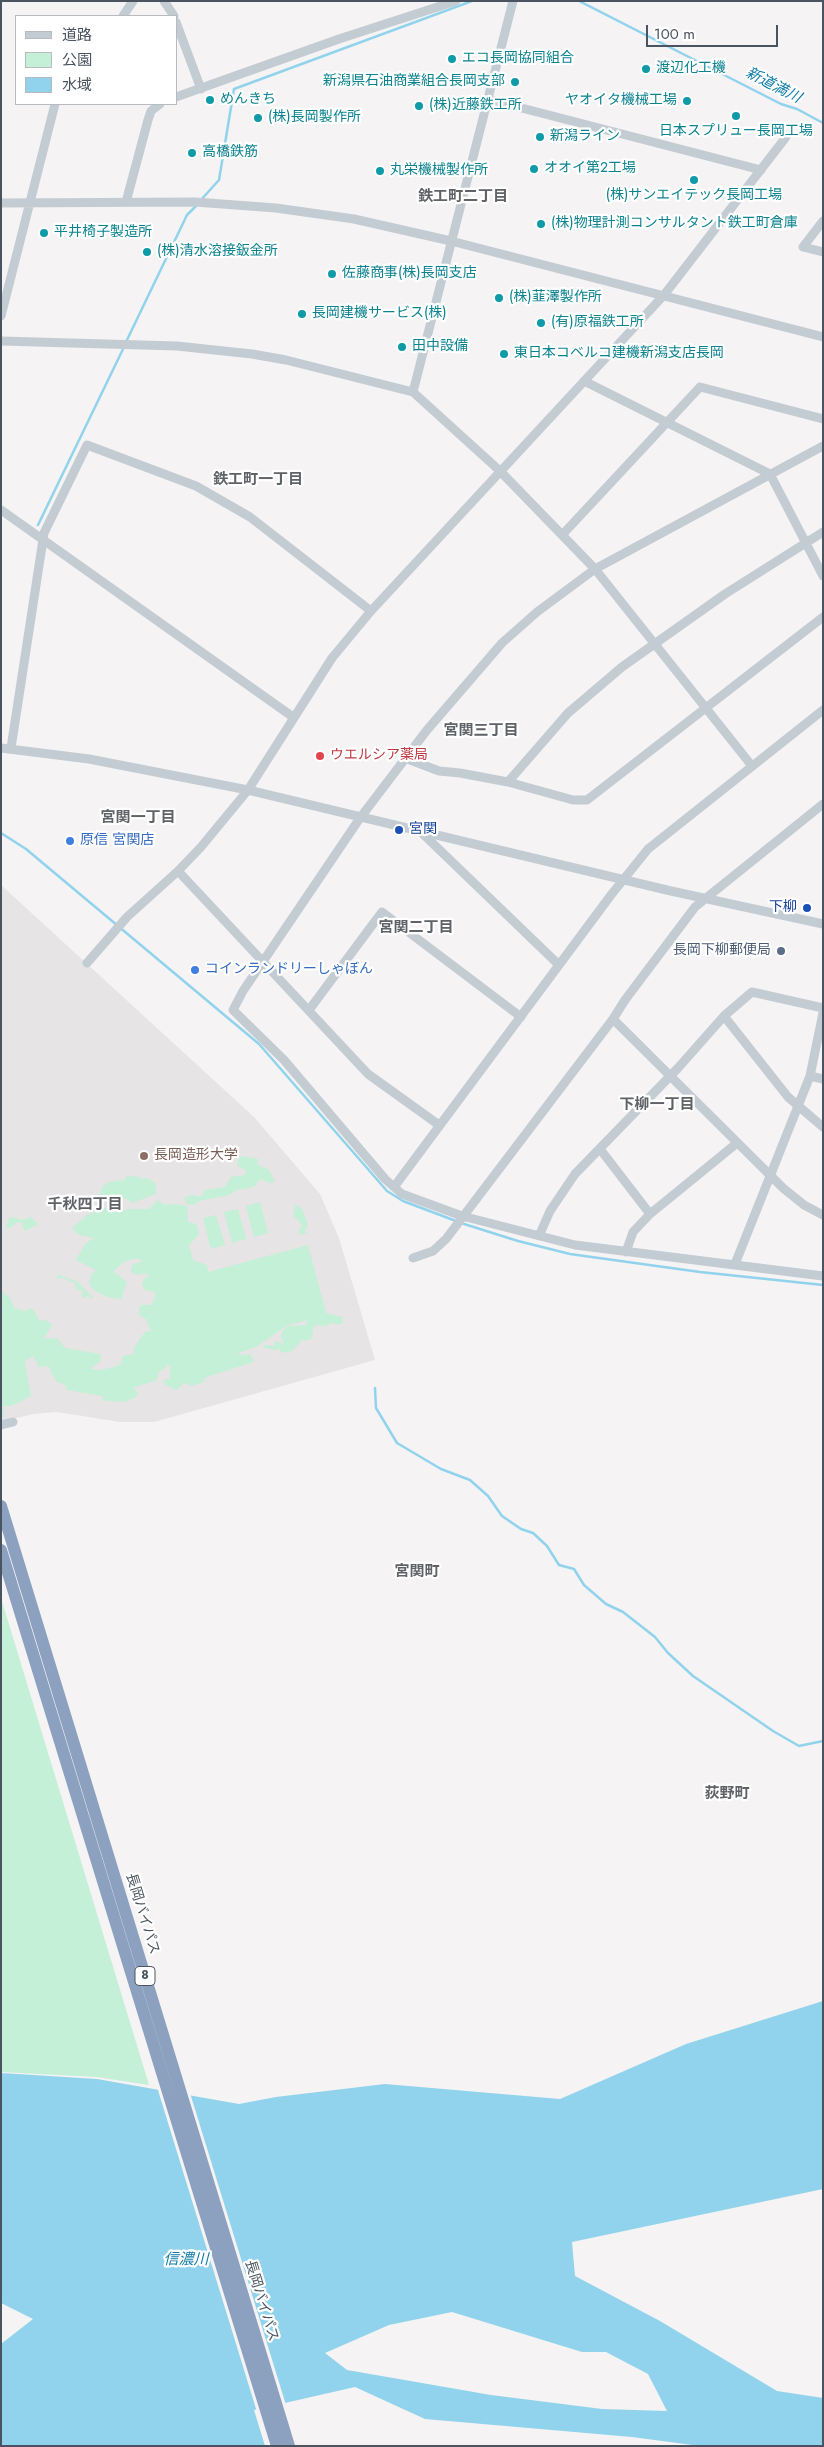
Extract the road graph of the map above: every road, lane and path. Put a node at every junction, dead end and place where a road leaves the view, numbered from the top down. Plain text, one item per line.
1 (133, 1) edge
2 (164, 1) edge
3 (456, 1) edge
4 (513, 1) edge
5 (124, 15) edge
6 (173, 15) edge
7 (178, 27) edge
8 (201, 89) junction
9 (178, 97) edge
10 (487, 99) junction
11 (55, 105) edge
12 (159, 105) edge
13 (786, 137) dead end
14 (761, 170) junction
15 (126, 202) junction
16 (1, 203) edge
17 (29, 204) junction
18 (823, 221) edge
19 (451, 241) junction
20 (823, 252) edge
21 (664, 295) junction
22 (1, 316) edge
23 (823, 337) edge
24 (1, 341) edge
25 (584, 381) junction
26 (413, 392) junction
27 (823, 420) edge
28 (666, 423) junction
29 (823, 446) edge
30 (500, 471) junction
31 (770, 474) junction
32 (1, 510) edge
33 (823, 532) edge
34 (563, 534) junction
35 (43, 540) junction
36 (804, 542) junction
37 (595, 569) junction
38 (823, 576) edge
39 (371, 610) junction
40 (823, 617) edge
41 (654, 643) junction
42 (706, 708) junction
43 (823, 710) edge
44 (293, 718) junction
45 (6, 748) edge
46 (405, 758) junction
47 (752, 766) junction
48 (508, 782) junction
49 (248, 790) junction
50 (823, 804) edge
51 (360, 818) junction
52 (421, 832) junction
53 (178, 871) junction
54 (623, 880) junction
55 (705, 898) junction
56 (823, 924) edge
57 (262, 962) junction
58 (87, 963) dead end
59 (559, 965) junction
60 (823, 1008) edge
61 (309, 1010) junction
62 (823, 1013) edge
63 (521, 1016) junction
64 (724, 1016) junction
65 (613, 1019) junction
66 (670, 1076) junction
67 (810, 1076) junction
68 (823, 1079) edge
69 (797, 1107) junction
70 (439, 1125) junction
71 (823, 1127) edge
72 (737, 1143) junction
73 (600, 1149) junction
74 (770, 1176) junction
75 (394, 1187) junction
76 (650, 1214) junction
77 (823, 1215) edge
78 (462, 1216) junction
79 (539, 1236) junction
80 (626, 1252) junction
81 (413, 1258) dead end
82 (736, 1264) junction
83 (823, 1276) edge
84 (13, 1422) dead end
85 (1, 1425) edge
86 (1, 1506) edge
87 (1, 1550) edge
88 (276, 2446) edge
89 (289, 2446) edge

1 - 5 street
2 - 6 street
3 - 8 street
4 - 10 street
7 - 8 street
8 - 9 street
10 - 14 street
10 - 19 street
11 - 17 street
12 - 15 street
13 - 14 street
14 - 21 street
15 - 17 street
15 - 19 street
16 - 17 street
17 - 22 street
18 - 20 street
19 - 21 street
19 - 26 street
21 - 23 street
21 - 25 street
24 - 26 street
25 - 28 street
25 - 30 street
26 - 30 street
27 - 28 street
28 - 31 street
28 - 34 street
29 - 31 street
30 - 34 street
30 - 39 street
31 - 36 street
31 - 37 street
32 - 35 street
33 - 36 street
34 - 37 street
35 - 39 street
35 - 44 street
35 - 45 street
36 - 38 street
36 - 41 street
37 - 41 street
37 - 46 street
39 - 44 street
40 - 42 street
41 - 42 street
41 - 48 street
42 - 47 street
42 - 48 street
43 - 47 street
44 - 49 street
45 - 49 street
46 - 48 street
46 - 51 street
47 - 54 street
49 - 51 street
49 - 53 street
50 - 55 street
51 - 52 street
51 - 57 street
52 - 54 street
52 - 59 street
53 - 57 street
53 - 58 street
54 - 55 street
54 - 59 street
55 - 56 street
55 - 65 street
57 - 61 street
57 - 75 street
59 - 63 street
60 - 64 street
61 - 63 street
61 - 70 street
62 - 67 street
63 - 70 street
64 - 66 street
64 - 69 street
65 - 66 street
65 - 78 street
66 - 72 street
66 - 73 street
67 - 68 street
67 - 69 street
69 - 71 street
69 - 74 street
70 - 75 street
72 - 74 street
72 - 76 street
73 - 76 street
73 - 79 street
74 - 77 street
74 - 82 street
75 - 78 street
76 - 80 street
78 - 79 street
78 - 81 street
79 - 80 street
80 - 82 street
82 - 83 street
84 - 85 street
86 - 89 highway, 長岡バイパス / 8
87 - 88 highway, 長岡バイパス / 8

